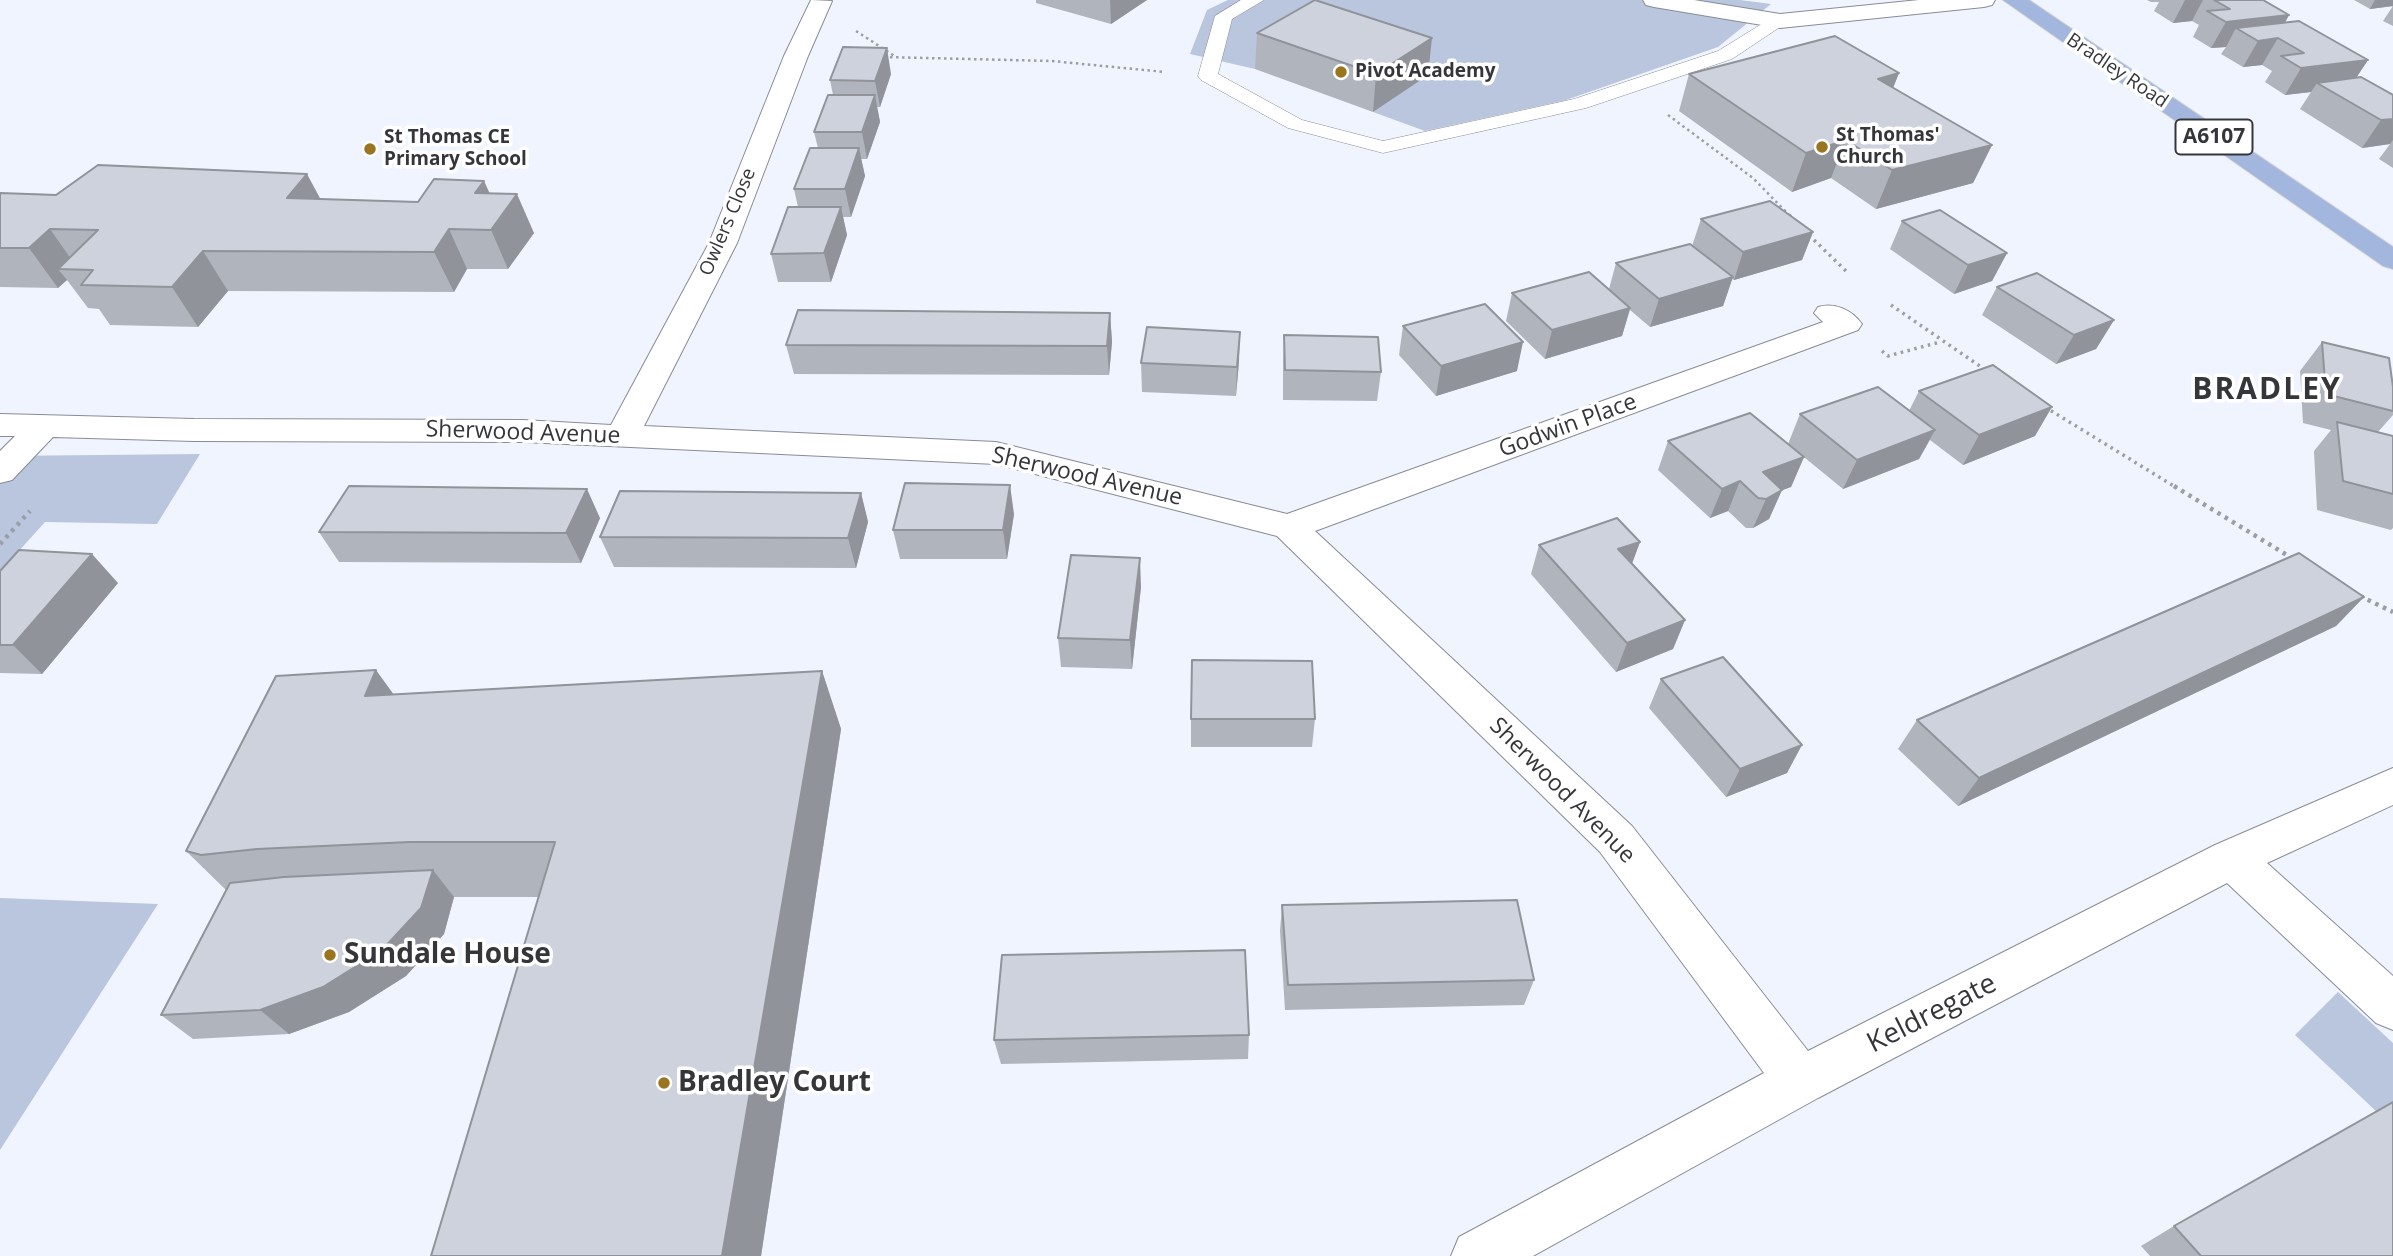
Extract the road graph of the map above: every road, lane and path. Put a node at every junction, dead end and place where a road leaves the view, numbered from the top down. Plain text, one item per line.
1 (1255, 0) edge
2 (1654, 0) edge
3 (1984, 0) edge
4 (2014, 0) edge
5 (821, 1) edge
6 (1780, 21) junction
7 (884, 57) edge
8 (1208, 76) junction
9 (1579, 104) junction
10 (1662, 111) dead end
11 (1594, 126) dead end
12 (1799, 226) edge
13 (1809, 235) edge
14 (1818, 245) dead end
15 (2393, 260) edge
16 (1881, 297) dead end
17 (1847, 324) joint
18 (1941, 342) junction
19 (1997, 377) edge
20 (2042, 406) edge
21 (0, 425) edge
22 (45, 425) junction
23 (622, 436) junction
24 (0, 472) edge
25 (1289, 527) junction
26 (2295, 560) edge
27 (2356, 594) edge
28 (2393, 612) edge
29 (2393, 786) edge
30 (2231, 859) junction
31 (2393, 1007) edge
32 (1800, 1082) junction
33 (1478, 1256) edge

1 - 8 lane
2 - 6 street
3 - 6 street
4 - 15 main road, Bradley Road / A6107
5 - 23 street, Owlers Close
6 - 9 lane
7 - 8 path
8 - 9 lane
9 - 11 lane
10 - 12 path
13 - 14 path
16 - 18 path
17 - 18 path
17 - 25 street, Godwin Place
18 - 19 path
20 - 26 path
21 - 22 street, Sherwood Avenue
22 - 23 street, Sherwood Avenue
22 - 24 street
23 - 25 street, Sherwood Avenue
25 - 32 street, Sherwood Avenue
27 - 28 path
29 - 30 street, Keldregate
30 - 31 street
30 - 32 street, Keldregate
32 - 33 street, Keldregate

